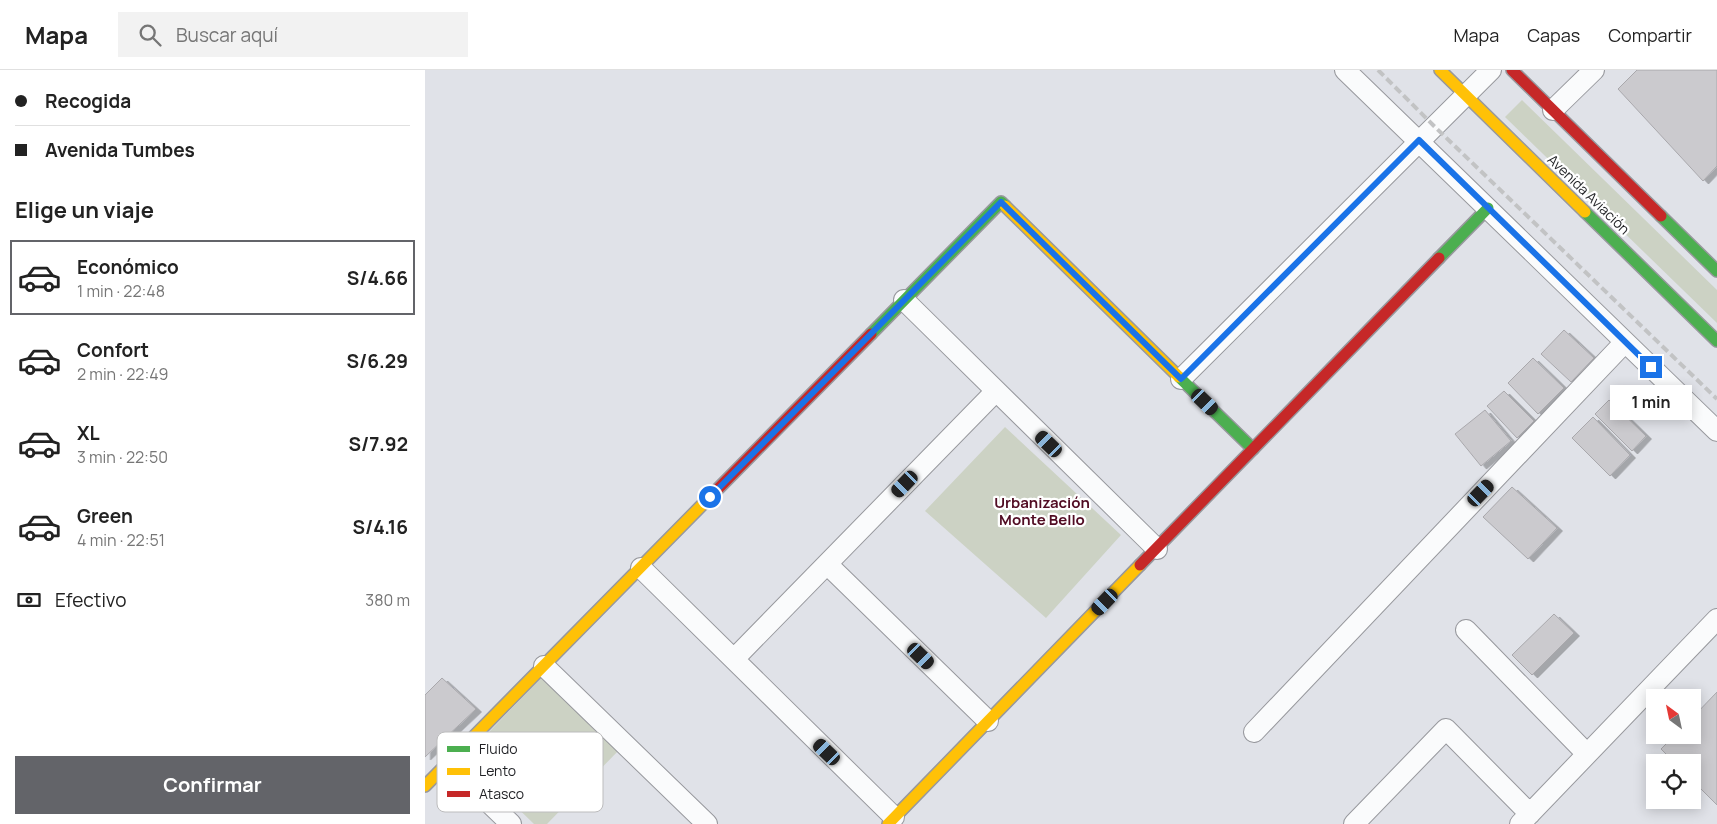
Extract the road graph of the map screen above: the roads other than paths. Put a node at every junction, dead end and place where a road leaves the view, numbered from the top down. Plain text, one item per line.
1 (1345, 70) edge
2 (1440, 70) edge
3 (1491, 70) edge
4 (1512, 70) edge
5 (1594, 70) edge
6 (1466, 95) junction
7 (1553, 110) junction
8 (1419, 140) junction
9 (1488, 208) junction
10 (1717, 271) edge
11 (904, 300) junction
12 (1717, 340) edge
13 (1625, 342) junction
14 (1181, 379) junction
15 (995, 391) junction
16 (1717, 432) edge
17 (1253, 449) junction
18 (1157, 549) junction
19 (827, 564) junction
20 (641, 568) junction
21 (1717, 619) edge
22 (1466, 630) dead end
23 (734, 659) junction
24 (544, 666) junction
25 (988, 721) junction
26 (479, 732) edge
27 (1254, 732) dead end
28 (1587, 754) junction
29 (437, 774) edge
30 (425, 786) edge
31 (499, 812) edge
32 (1525, 819) edge
33 (891, 821) edge
34 (511, 824) edge
35 (707, 824) edge
36 (1354, 824) edge

1 - 8 street
2 - 6 street, Avenida Aviación
3 - 6 street
4 - 7 street
5 - 7 street
6 - 8 street
6 - 12 street, Avenida Aviación
7 - 10 street
8 - 9 street
8 - 14 street
9 - 13 street
9 - 17 street
11 - 14 street
11 - 15 street
11 - 20 street
13 - 16 street
13 - 27 street
14 - 17 street
15 - 18 street
15 - 19 street
17 - 18 street
18 - 25 street
19 - 23 street
19 - 25 street
20 - 23 street
20 - 24 street
21 - 28 street
22 - 28 street
23 - 33 street
24 - 26 street
24 - 35 street
25 - 33 street
28 - 32 street
29 - 30 street
31 - 34 street
32 - 36 street

